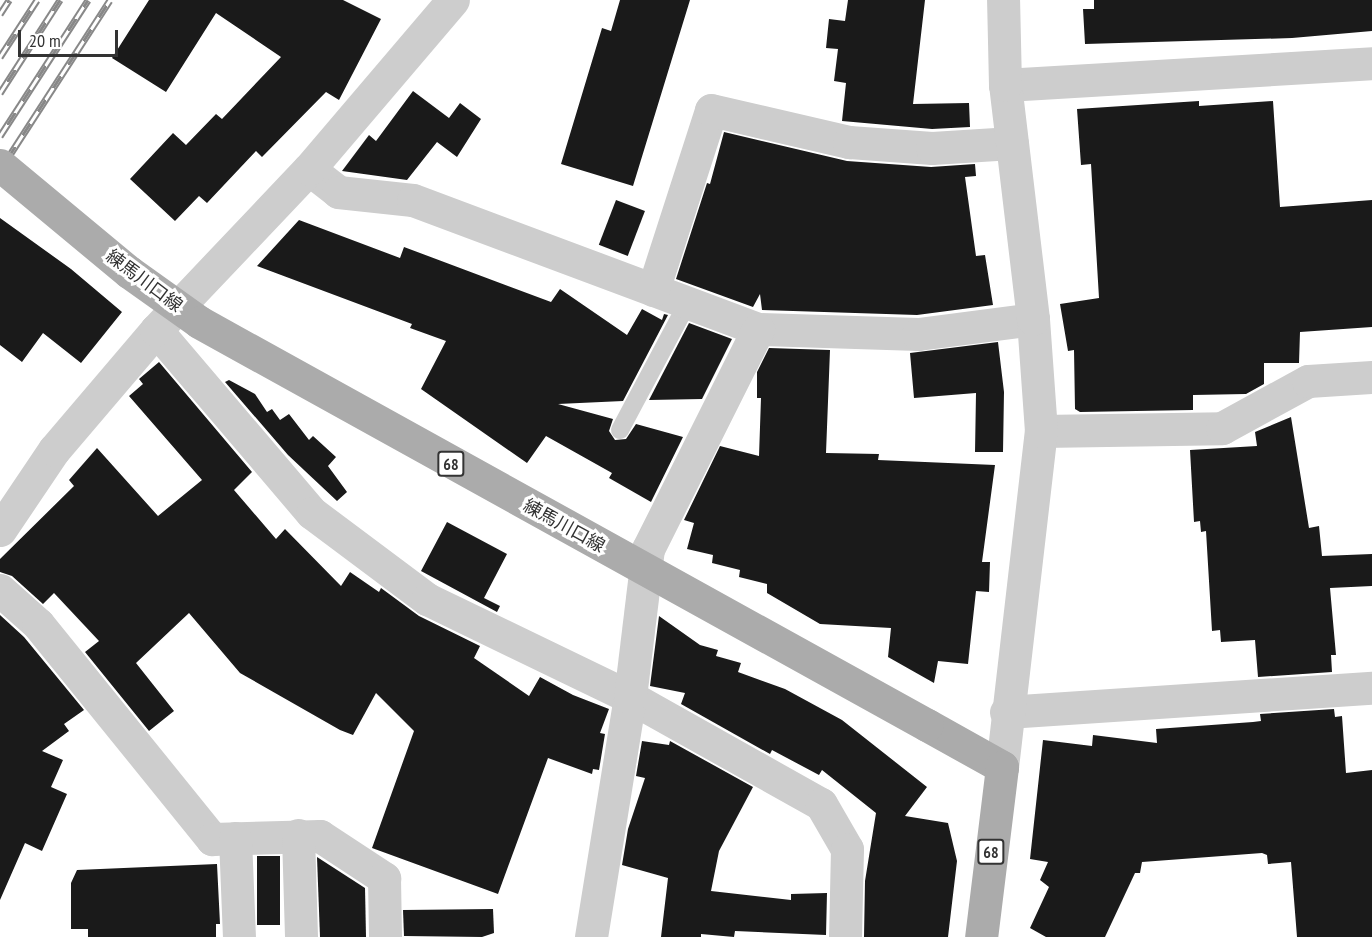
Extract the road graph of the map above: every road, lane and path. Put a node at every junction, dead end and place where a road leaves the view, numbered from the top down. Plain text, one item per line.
1 (453, 0) edge
2 (1003, 0) edge
3 (431, 12) edge
4 (1372, 63) edge
5 (1005, 85) junction
6 (1012, 143) junction
7 (0, 165) edge
8 (309, 169) junction
9 (653, 290) junction
10 (688, 302) junction
11 (1033, 319) junction
12 (758, 329) junction
13 (156, 330) junction
14 (1372, 377) edge
15 (620, 430) dead end
16 (1041, 431) junction
17 (0, 530) edge
18 (0, 590) edge
19 (1372, 688) edge
20 (630, 697) junction
21 (1006, 712) junction
22 (1002, 767) junction
23 (298, 836) junction
24 (235, 838) junction
25 (239, 937) edge
26 (301, 937) edge
27 (385, 937) edge
28 (591, 937) edge
29 (845, 937) edge
30 (981, 937) edge

1 - 3 street
2 - 5 street
3 - 8 street
4 - 5 street
5 - 6 street
6 - 9 street
6 - 11 street
7 - 22 main road, 練馬川口線 / 68, bridge
8 - 9 street
8 - 13 street
9 - 10 street
10 - 12 street
10 - 15 lane
11 - 12 street
11 - 16 street
12 - 20 street
13 - 17 street
13 - 20 street
14 - 16 street
16 - 21 street
18 - 24 street
19 - 21 street
20 - 28 street
20 - 29 street
21 - 22 street
22 - 30 main road, 68
23 - 24 street
23 - 26 street
23 - 27 street
24 - 25 street

